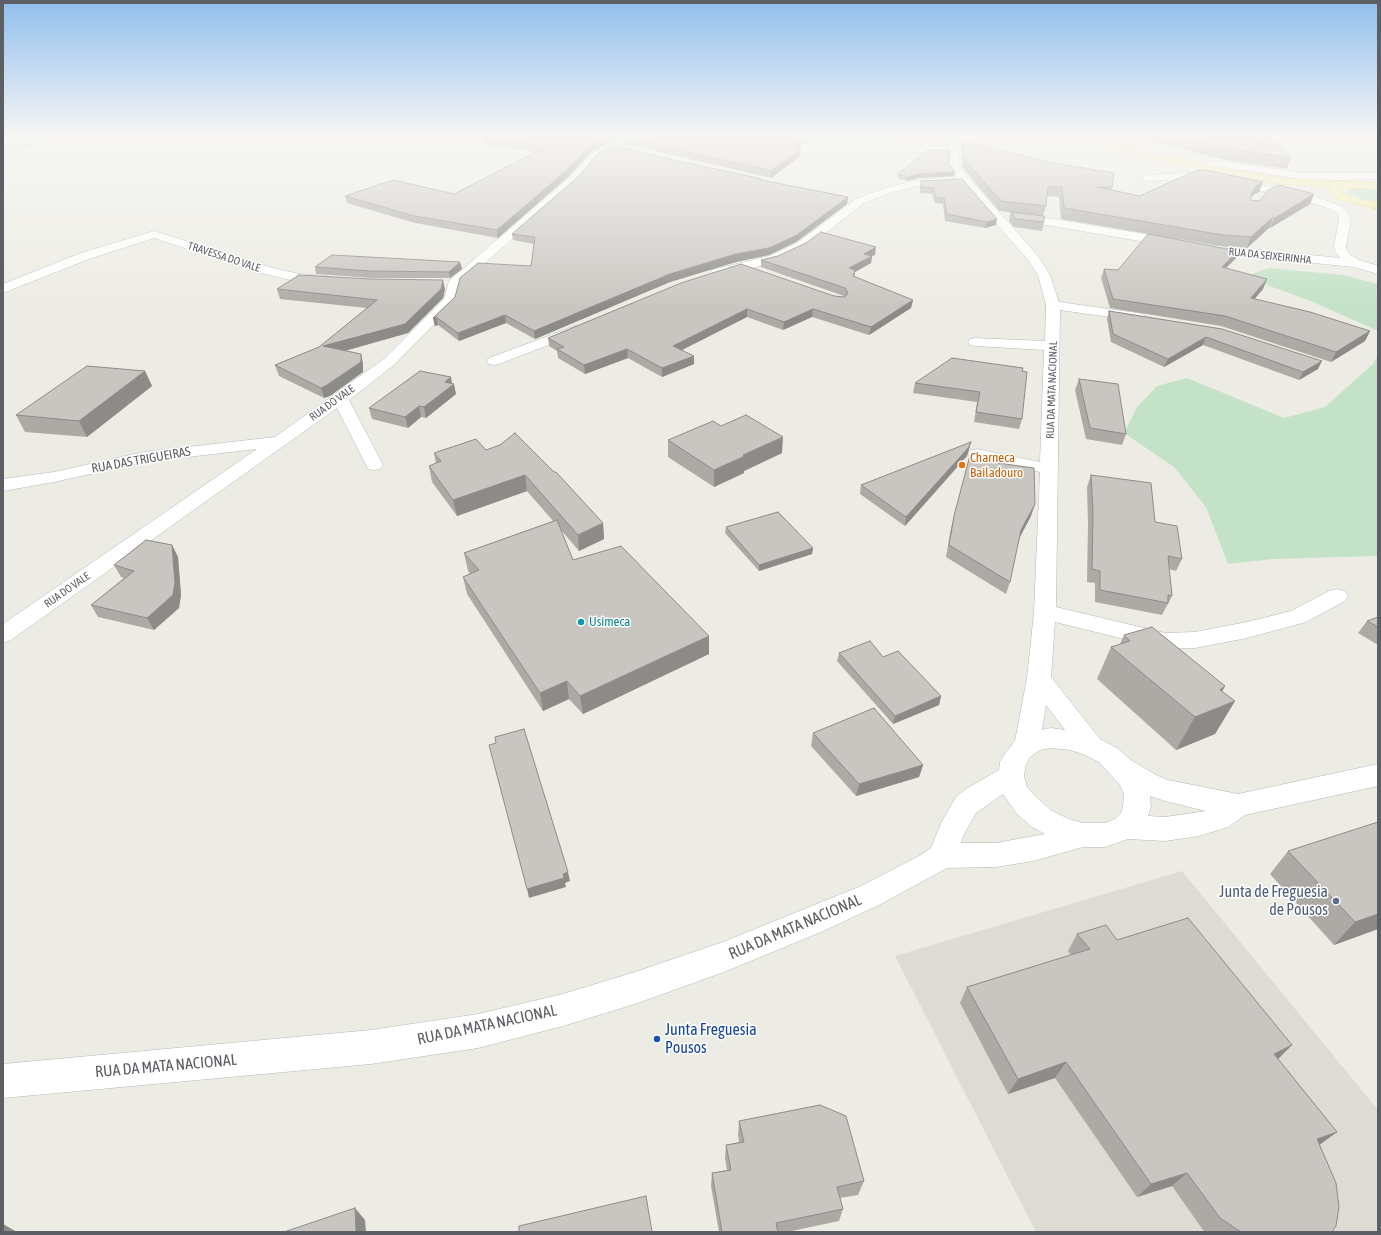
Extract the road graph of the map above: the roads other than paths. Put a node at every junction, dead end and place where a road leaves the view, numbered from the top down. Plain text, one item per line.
1 (556, 194) edge
2 (879, 194) edge
3 (976, 194) edge
4 (1267, 194) edge
5 (1290, 194) edge
6 (1329, 194) edge
7 (1337, 194) edge
8 (1341, 197) junction
9 (845, 198) edge
10 (1258, 198) edge
11 (860, 201) junction
12 (1377, 206) edge
13 (996, 215) junction
14 (1355, 263) junction
15 (740, 266) junction
16 (1378, 270) edge
17 (761, 274) edge
18 (704, 277) edge
19 (336, 280) edge
20 (3, 289) edge
21 (1053, 305) junction
22 (1148, 319) edge
23 (588, 324) edge
24 (975, 342) dead end
25 (1053, 346) junction
26 (494, 361) dead end
27 (340, 398) junction
28 (280, 441) junction
29 (977, 454) dead end
30 (374, 465) dead end
31 (1050, 469) junction
32 (3, 485) edge
33 (1338, 596) dead end
34 (1045, 612) junction
35 (3, 635) edge
36 (1039, 678) junction
37 (1027, 746) junction
38 (1090, 746) junction
39 (1122, 768) junction
40 (1378, 775) edge
41 (1011, 776) junction
42 (1238, 805) junction
43 (1125, 826) junction
44 (1083, 835) junction
45 (942, 856) junction
46 (3, 1081) edge

1 - 27 street, RUA DO VALE
2 - 11 street
3 - 13 street, RUA DA MATA NACIONAL
4 - 10 street
5 - 14 street
6 - 8 main road
7 - 8 main road
8 - 12 main road
9 - 11 street
11 - 15 street
13 - 14 street, RUA DA SEIXEIRINHA
13 - 21 street, RUA DA MATA NACIONAL
14 - 16 street
15 - 17 street
15 - 18 street
19 - 20 street, TRAVESSA DO VALE
21 - 22 street
21 - 25 street, RUA DA MATA NACIONAL
23 - 26 street
24 - 25 street
25 - 31 street, RUA DA MATA NACIONAL
27 - 28 street, RUA DO VALE
27 - 30 street
28 - 32 street, RUA DAS TRIGUEIRAS
28 - 35 street, RUA DO VALE
29 - 31 street
31 - 34 street, RUA DA MATA NACIONAL
33 - 34 street
34 - 36 street, RUA DA MATA NACIONAL
36 - 37 street, RUA DA MATA NACIONAL
36 - 38 street
37 - 38 street
37 - 41 street
38 - 39 street
39 - 42 street
39 - 43 street
40 - 42 street
41 - 44 street
41 - 45 street
42 - 43 street
43 - 44 street
44 - 45 street
45 - 46 street, RUA DA MATA NACIONAL

